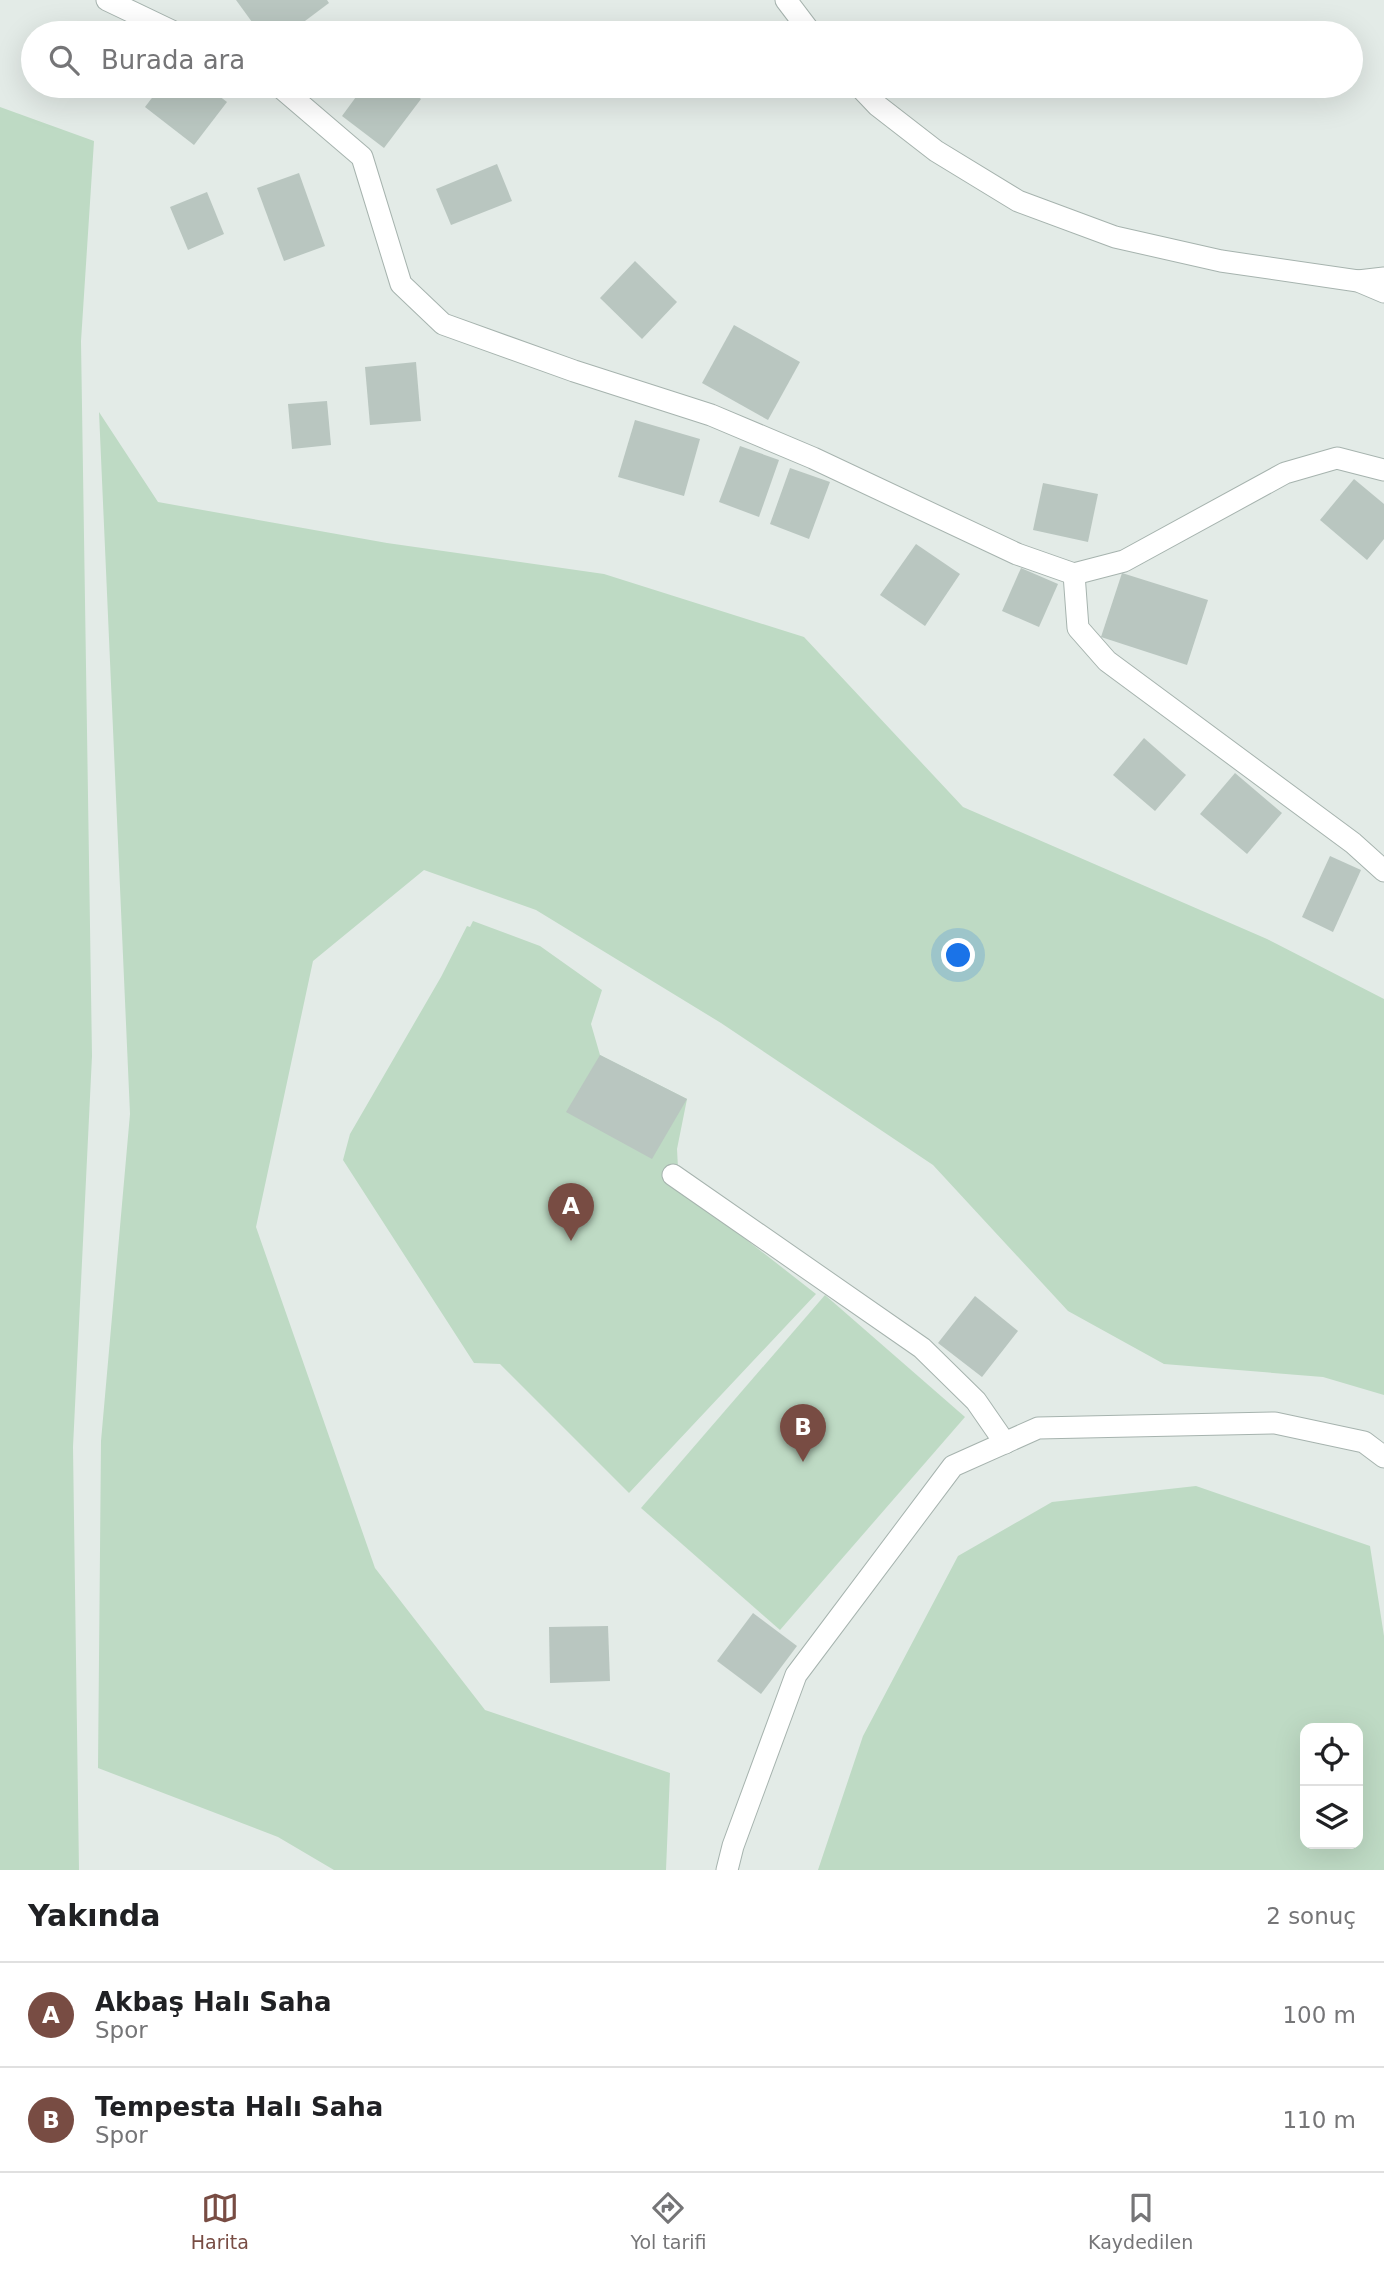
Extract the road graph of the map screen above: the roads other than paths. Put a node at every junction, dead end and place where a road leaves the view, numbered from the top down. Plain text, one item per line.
1 (107, 0) edge
2 (786, 0) edge
3 (151, 21) edge
4 (802, 21) edge
5 (293, 98) edge
6 (870, 98) edge
7 (1384, 278) edge
8 (1358, 281) junction
9 (1384, 292) edge
10 (1384, 470) edge
11 (1074, 574) junction
12 (1384, 871) edge
13 (673, 1175) dead end
14 (1004, 1443) junction
15 (1384, 1457) edge
16 (727, 1870) edge

1 - 3 street
2 - 4 street
5 - 11 street
6 - 8 street
7 - 8 street
8 - 9 street
10 - 11 street
11 - 12 street
13 - 14 street
14 - 15 street
14 - 16 street

